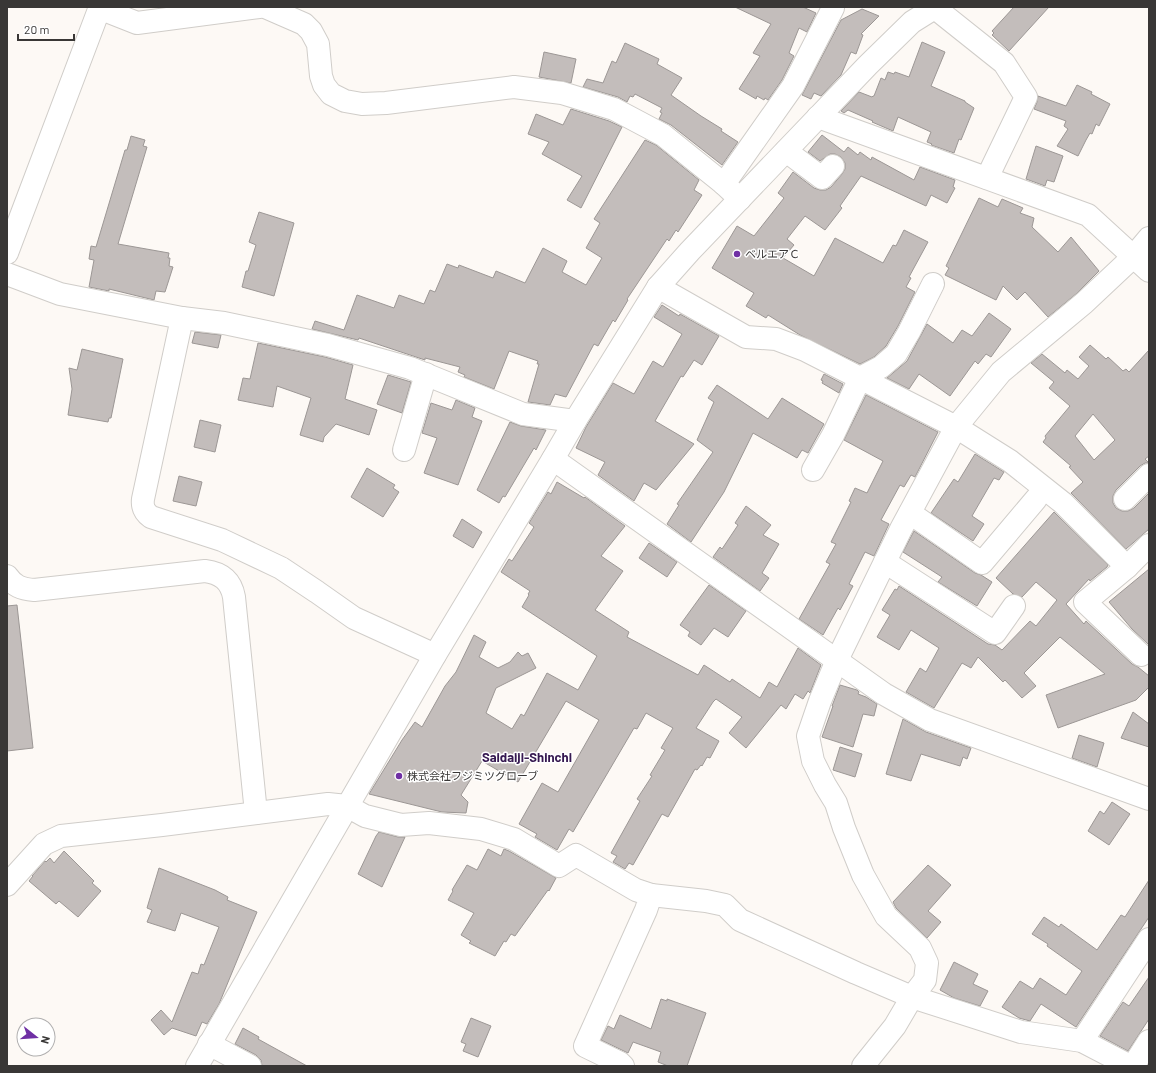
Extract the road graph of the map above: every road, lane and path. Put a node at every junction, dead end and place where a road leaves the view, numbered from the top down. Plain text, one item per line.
1 (259, 7) edge
2 (265, 7) edge
3 (835, 7) edge
4 (935, 7) edge
5 (99, 8) edge
6 (818, 117) junction
7 (786, 151) junction
8 (833, 166) dead end
9 (987, 178) junction
10 (724, 184) junction
11 (740, 199) junction
12 (1149, 238) edge
13 (7, 253) edge
14 (1141, 264) edge
15 (7, 274) edge
16 (934, 284) dead end
17 (658, 287) junction
18 (182, 318) junction
19 (426, 374) junction
20 (860, 378) junction
21 (575, 421) junction
22 (956, 427) junction
23 (404, 450) dead end
24 (553, 459) junction
25 (813, 470) dead end
26 (1149, 475) edge
27 (1036, 499) dead end
28 (1125, 499) dead end
29 (910, 514) junction
30 (1149, 545) edge
31 (885, 562) junction
32 (1127, 567) junction
33 (7, 576) edge
34 (1014, 606) dead end
35 (435, 655) junction
36 (1141, 655) dead end
37 (838, 660) junction
38 (1149, 799) edge
39 (347, 806) junction
40 (256, 813) junction
41 (7, 885) edge
42 (650, 895) junction
43 (1149, 939) edge
44 (912, 997) junction
45 (1082, 1041) junction
46 (1149, 1041) edge
47 (209, 1044) junction
48 (197, 1066) edge
49 (250, 1066) edge
50 (623, 1066) edge
51 (863, 1066) edge
52 (1132, 1066) edge

1 - 5 street
2 - 10 street
3 - 10 street
4 - 6 street
4 - 9 street
5 - 13 street
6 - 7 street
6 - 9 street
7 - 8 street
7 - 11 street
9 - 14 street
10 - 11 street
11 - 17 street
12 - 14 street
14 - 22 street
15 - 18 street
16 - 20 street
17 - 20 street
17 - 21 street
18 - 19 street
18 - 35 street
19 - 21 street
19 - 23 street
20 - 22 street
20 - 25 street
21 - 24 street
22 - 29 street
22 - 32 street
24 - 35 street
24 - 37 street
26 - 28 street
27 - 29 street
29 - 31 street
30 - 32 street
31 - 34 street
31 - 37 street
32 - 36 street
33 - 40 street
35 - 39 street
37 - 38 street
37 - 44 street
39 - 40 street
39 - 42 street
39 - 47 street
40 - 41 street
42 - 44 street
42 - 50 street
43 - 45 street
44 - 45 street
44 - 51 street
45 - 52 street
46 - 52 street
47 - 48 street
47 - 49 street

